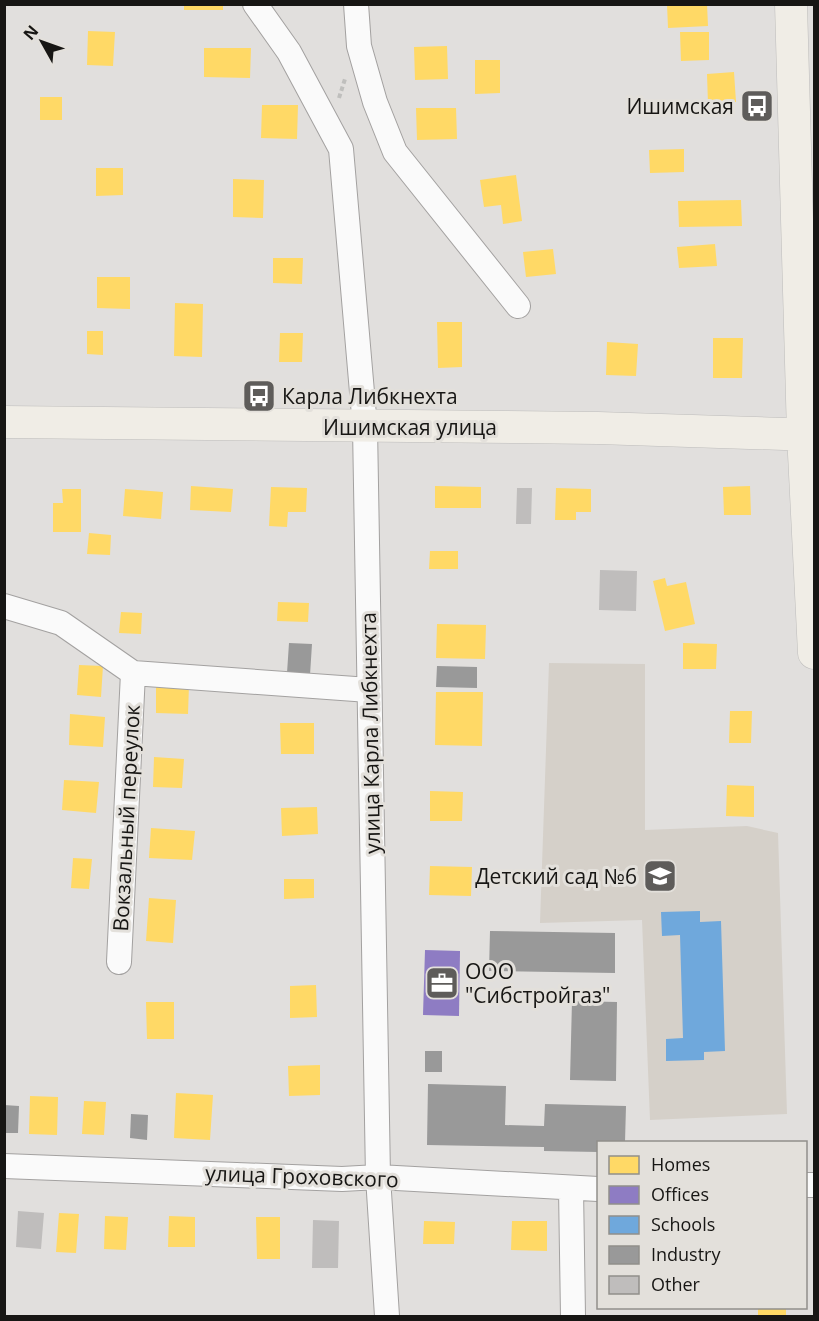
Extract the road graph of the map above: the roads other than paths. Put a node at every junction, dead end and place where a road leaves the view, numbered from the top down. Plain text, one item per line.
1 (255, 4) edge
2 (356, 4) edge
3 (791, 4) edge
4 (518, 306) dead end
5 (4, 422) edge
6 (365, 427) junction
7 (809, 434) edge
8 (4, 606) edge
9 (814, 653) edge
10 (134, 673) junction
11 (369, 690) junction
12 (119, 962) dead end
13 (4, 1166) edge
14 (378, 1177) junction
15 (571, 1189) junction
16 (597, 1189) edge
17 (387, 1317) edge
18 (573, 1317) edge

1 - 6 street, улица Карла Либкнехта
2 - 4 street
3 - 7 main road
5 - 6 main road, Ишимская улица
6 - 7 main road, Ишимская улица
6 - 11 street, улица Карла Либкнехта
7 - 9 main road
8 - 10 street
10 - 11 street, Вокзальный переулок
10 - 12 street, Вокзальный переулок
11 - 14 street, улица Карла Либкнехта
13 - 14 street, улица Гроховского
14 - 15 street, улица Гроховского
14 - 17 street, улица Карла Либкнехта
15 - 16 street, улица Гроховского
15 - 18 street

